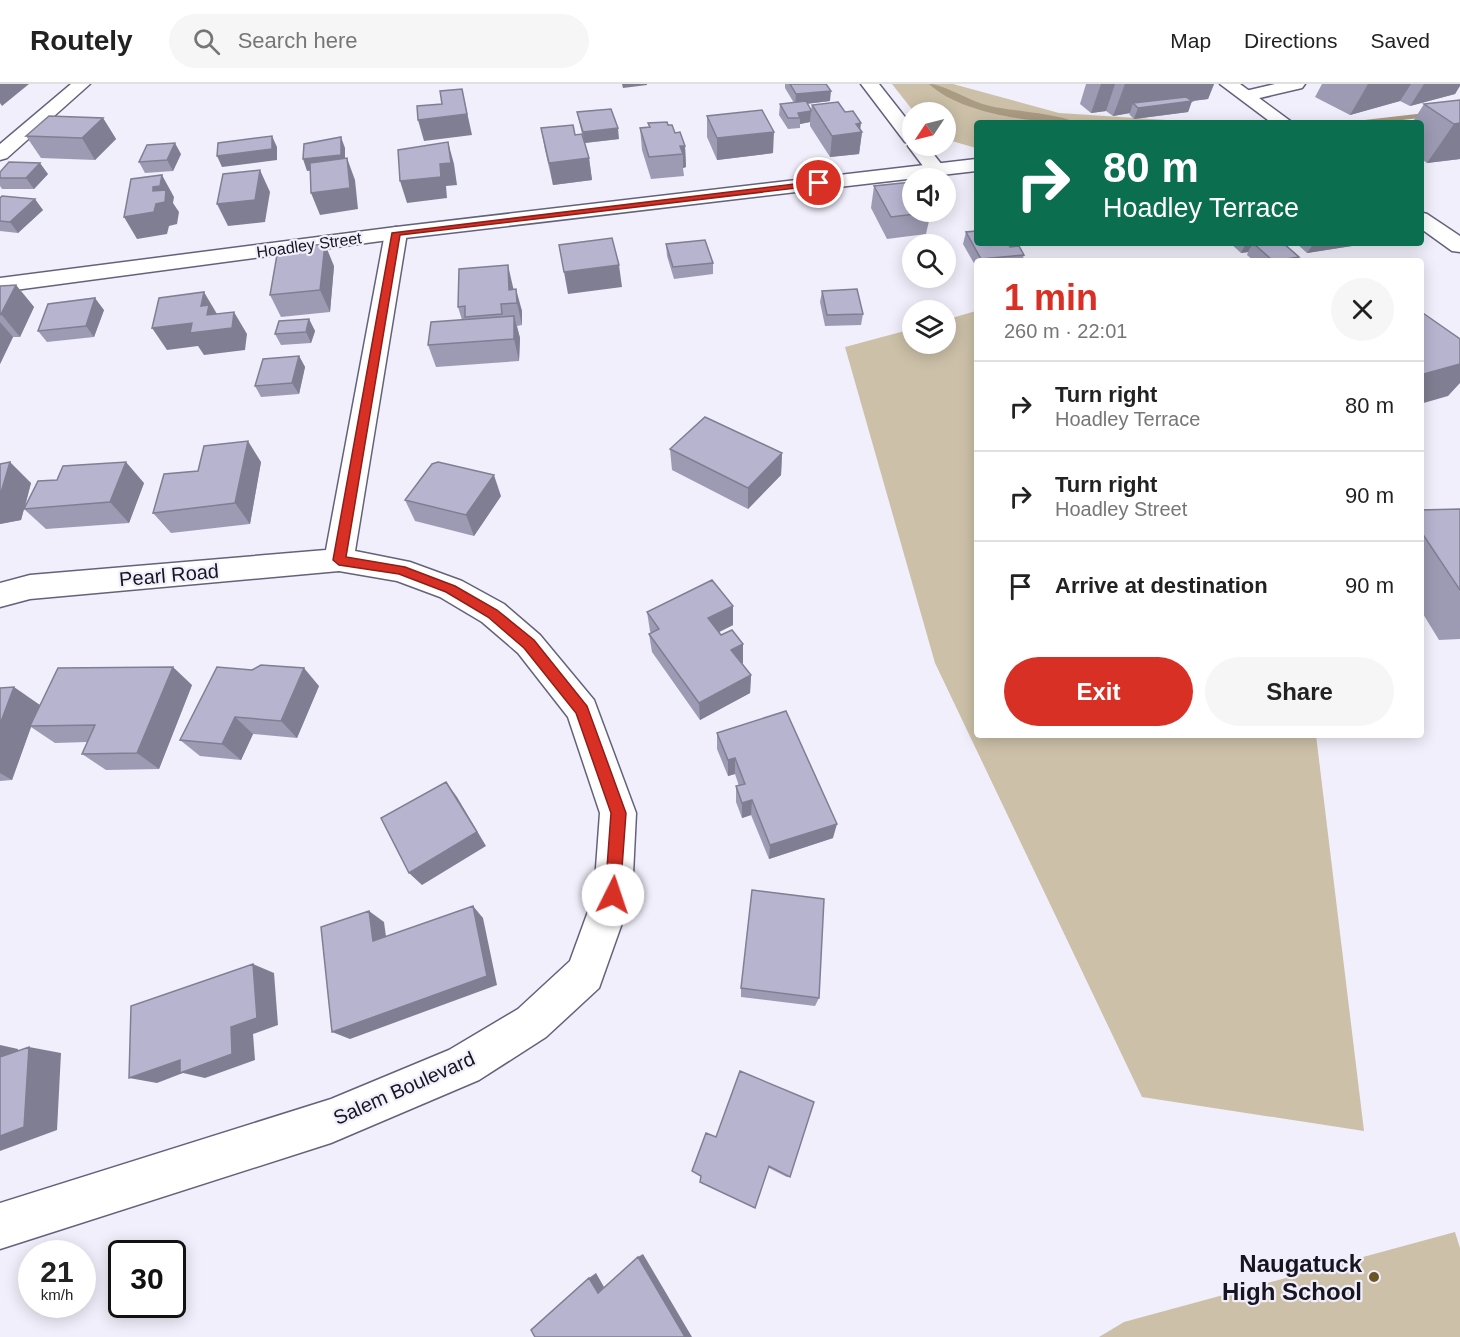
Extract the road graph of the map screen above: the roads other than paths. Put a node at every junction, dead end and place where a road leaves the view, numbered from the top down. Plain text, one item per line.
1 (81, 84) edge
2 (870, 84) edge
3 (1229, 84) edge
4 (1296, 84) edge
5 (1247, 96) junction
6 (1280, 120) edge
7 (902, 125) edge
8 (0, 154) edge
9 (925, 156) edge
10 (974, 165) edge
11 (934, 168) edge
12 (952, 168) edge
13 (902, 174) edge
14 (1424, 222) edge
15 (396, 233) junction
16 (1460, 246) edge
17 (0, 285) edge
18 (339, 560) junction
19 (0, 595) edge
20 (0, 1226) edge

1 - 8 street
2 - 7 street
3 - 5 street
4 - 5 street
5 - 6 street
9 - 11 street
10 - 12 street, Hoadley Street
13 - 15 street, Hoadley Street
14 - 16 street
15 - 17 street, Hoadley Street
15 - 18 street
18 - 19 street, Pearl Road
18 - 20 street, Salem Boulevard

